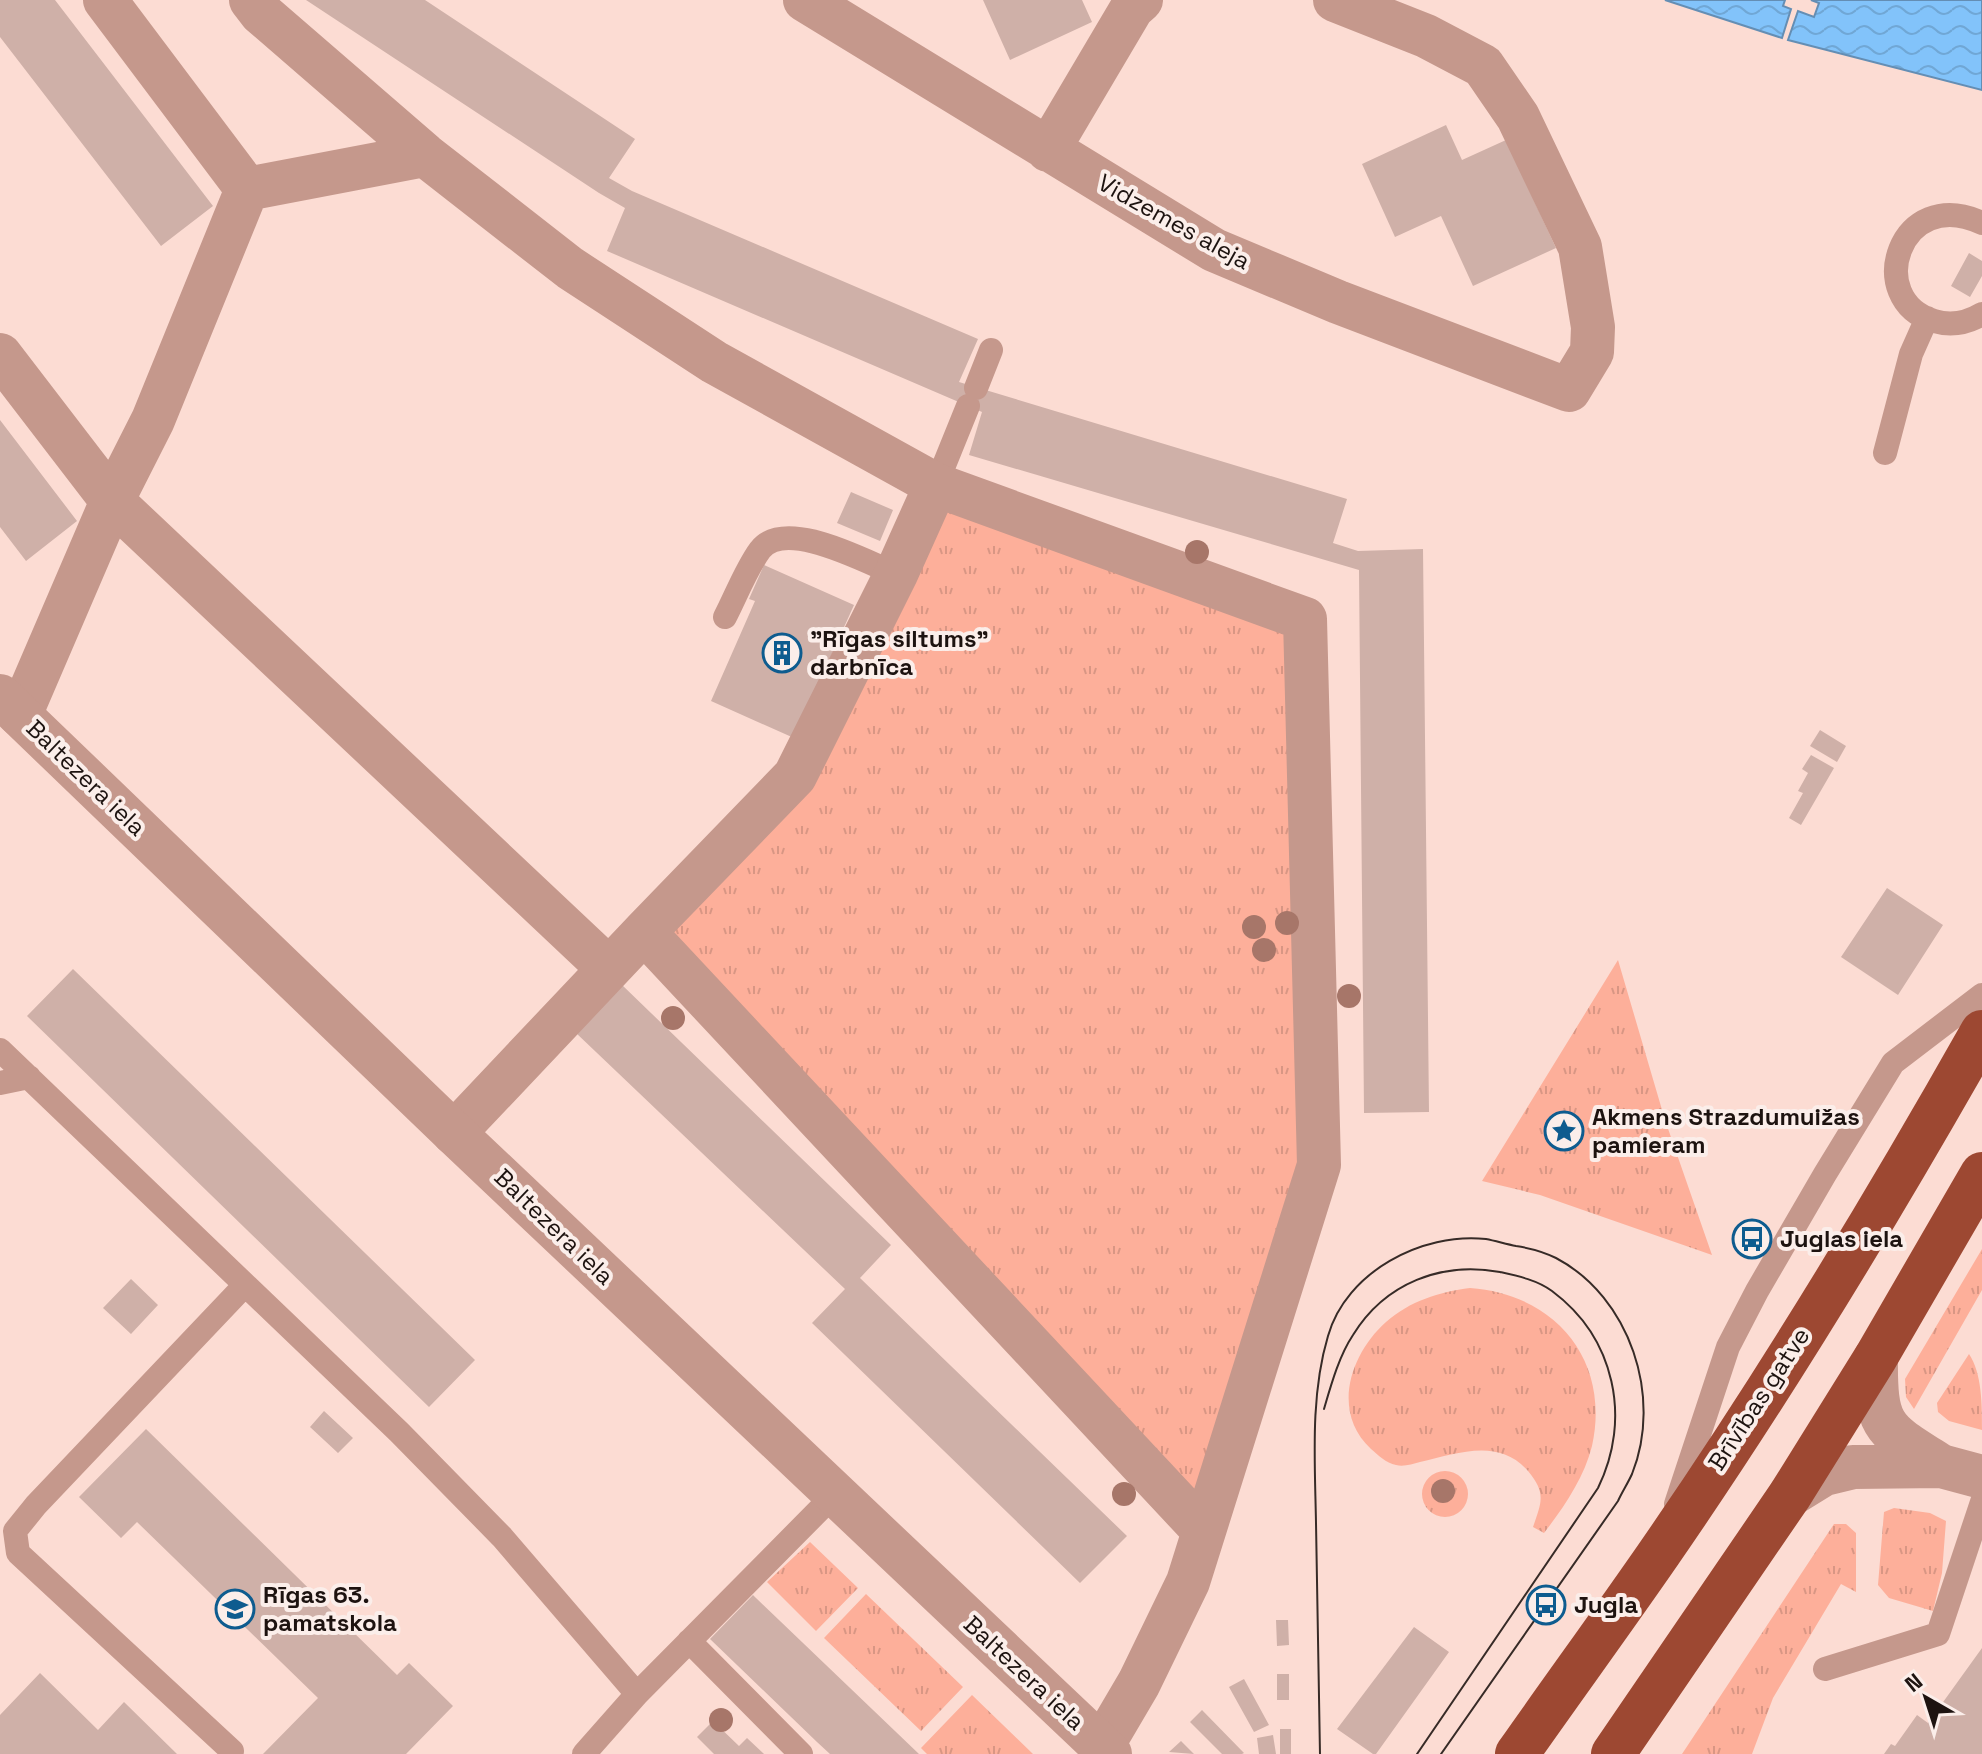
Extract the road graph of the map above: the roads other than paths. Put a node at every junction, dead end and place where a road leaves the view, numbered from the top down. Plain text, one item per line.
1 (105, 0) edge
2 (251, 0) edge
3 (805, 0) edge
4 (1335, 0) edge
5 (1134, 3) edge
6 (1048, 150) junction
7 (425, 155) junction
8 (247, 189) junction
9 (1982, 223) edge
10 (1982, 314) edge
11 (1927, 318) junction
12 (991, 350) dead end
13 (0, 355) edge
14 (1885, 453) dead end
15 (936, 485) junction
16 (112, 501) junction
17 (896, 574) junction
18 (725, 617) dead end
19 (10, 706) edge
20 (644, 932) junction
21 (609, 969) junction
22 (1982, 995) edge
23 (1982, 1032) edge
24 (0, 1050) edge
25 (29, 1077) junction
26 (0, 1083) edge
27 (454, 1133) junction
28 (1982, 1174) edge
29 (245, 1285) junction
30 (1876, 1357) junction
31 (1941, 1466) junction
32 (1982, 1477) edge
33 (835, 1494) junction
34 (1790, 1495) junction
35 (1982, 1502) edge
36 (1204, 1531) junction
37 (1661, 1551) junction
38 (689, 1641) junction
39 (1825, 1669) dead end
40 (637, 1694) junction
41 (1106, 1750) edge
42 (232, 1751) dead end
43 (584, 1754) edge
44 (801, 1754) edge
45 (1517, 1754) edge
46 (1613, 1754) edge

1 - 8 street
2 - 7 street
3 - 6 street, Vidzemes aleja
4 - 6 street, Vidzemes aleja
5 - 6 street
7 - 8 street
7 - 15 street
8 - 16 street
9 - 11 lane
10 - 11 lane
11 - 14 lane
12 - 15 lane
13 - 16 street
15 - 17 street
15 - 36 street
16 - 19 street
16 - 21 street
17 - 18 lane
17 - 20 street
19 - 27 street, Baltezera iela
20 - 21 street
20 - 36 street
21 - 27 street
22 - 37 lane
23 - 37 highway, Brīvības gatve
24 - 25 lane
25 - 26 lane
25 - 29 lane
27 - 33 street, Baltezera iela
28 - 30 highway
29 - 40 lane
29 - 42 lane
30 - 31 street
30 - 34 highway
31 - 32 street
31 - 34 street
33 - 38 lane
33 - 41 street, Baltezera iela
34 - 46 highway
35 - 39 lane
36 - 41 street
37 - 45 highway, Brīvības gatve
38 - 40 lane
38 - 44 lane
40 - 43 lane

